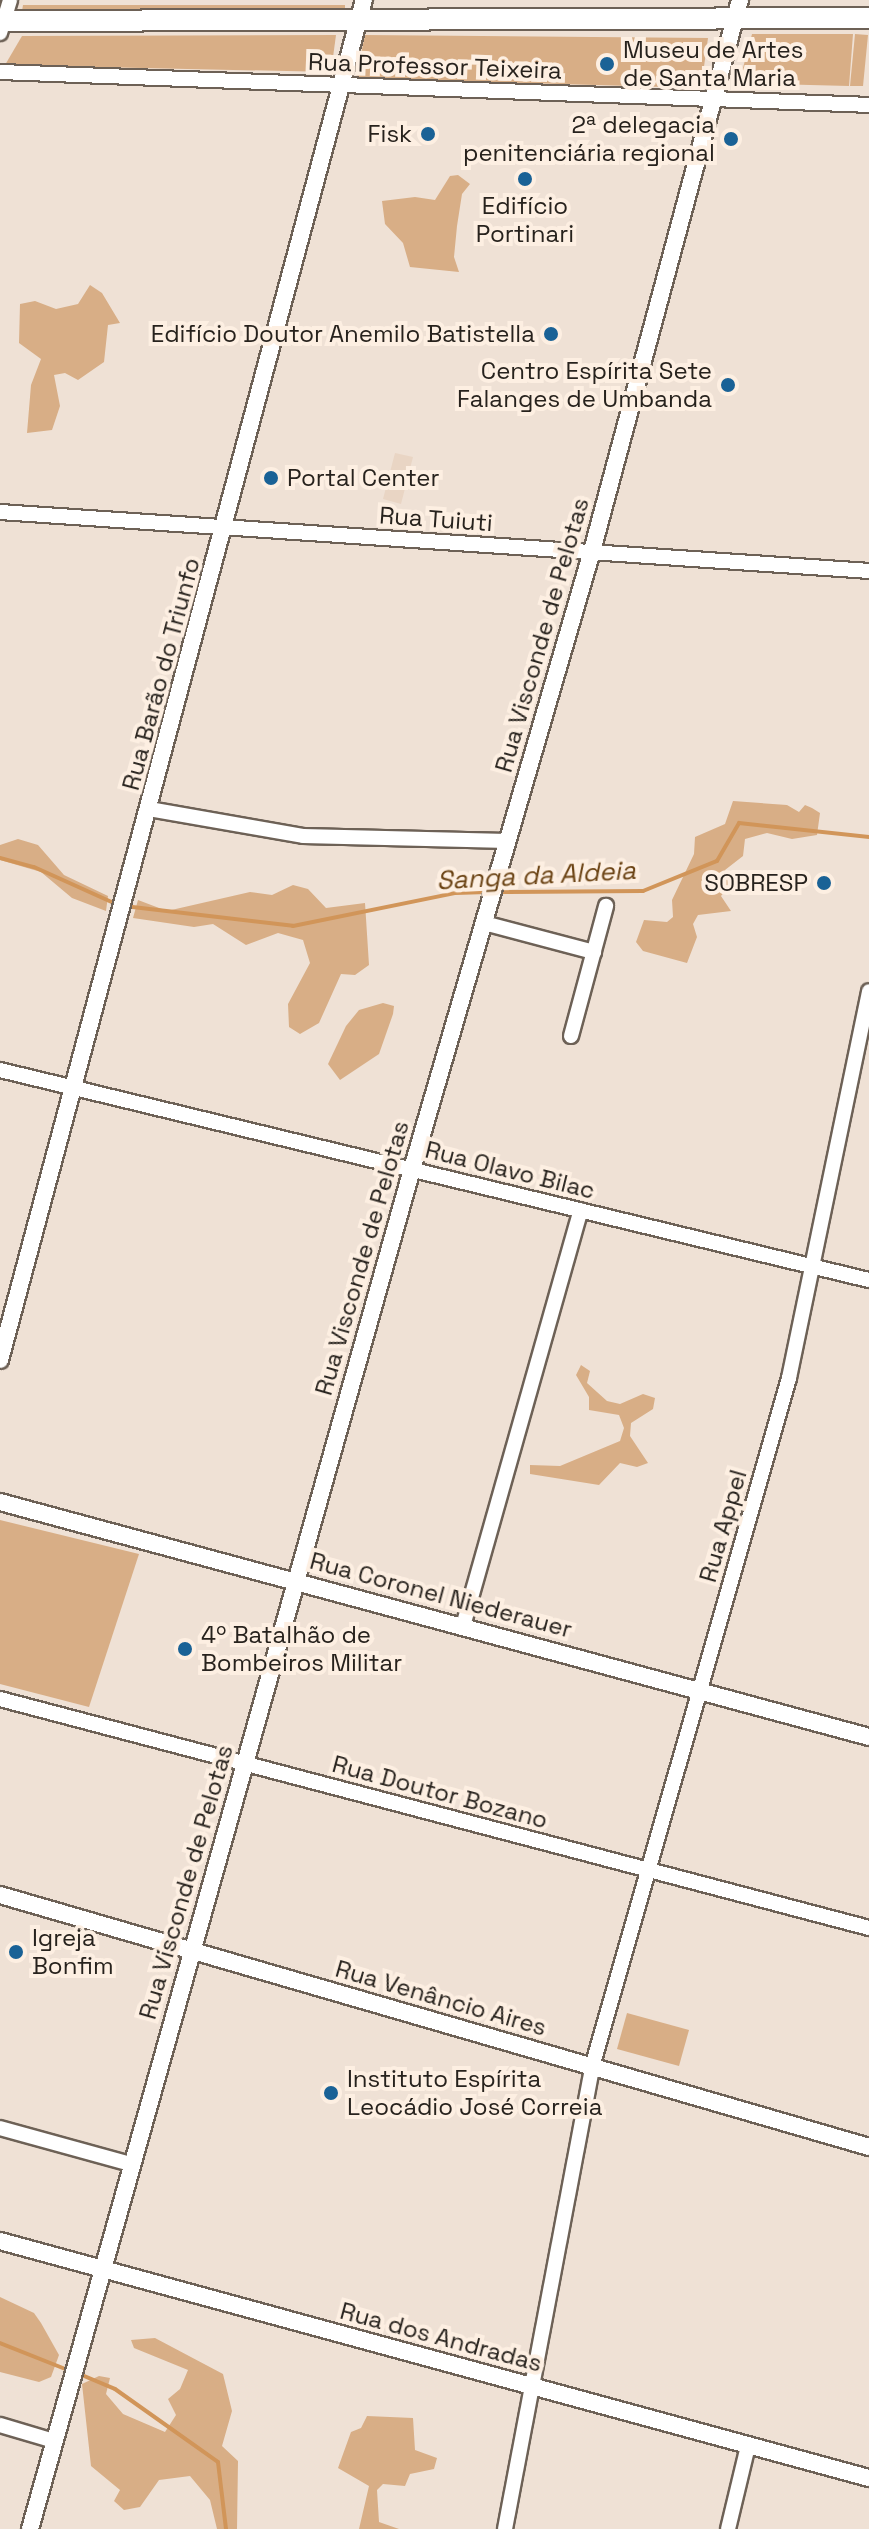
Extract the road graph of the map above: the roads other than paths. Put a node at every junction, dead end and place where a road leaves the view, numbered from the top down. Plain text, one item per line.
1 (10, 0) edge
2 (362, 9) edge
3 (738, 9) edge
4 (869, 18) edge
5 (1, 25) edge
6 (0, 72) edge
7 (344, 85) junction
8 (714, 98) junction
9 (869, 105) edge
10 (0, 512) edge
11 (225, 527) junction
12 (592, 551) junction
13 (869, 571) edge
14 (149, 809) junction
15 (508, 841) junction
16 (606, 906) dead end
17 (484, 923) junction
18 (594, 952) junction
19 (869, 991) edge
20 (571, 1036) dead end
21 (0, 1070) edge
22 (74, 1088) junction
23 (412, 1169) junction
24 (581, 1210) junction
25 (815, 1266) junction
26 (869, 1280) edge
27 (0, 1360) edge
28 (0, 1502) edge
29 (295, 1580) junction
30 (463, 1626) junction
31 (698, 1690) junction
32 (0, 1699) edge
33 (869, 1737) edge
34 (244, 1762) junction
35 (648, 1869) junction
36 (0, 1895) edge
37 (869, 1928) edge
38 (191, 1950) junction
39 (592, 2067) junction
40 (0, 2128) edge
41 (869, 2147) edge
42 (131, 2164) junction
43 (0, 2241) edge
44 (102, 2269) junction
45 (531, 2387) junction
46 (0, 2425) edge
47 (54, 2441) junction
48 (748, 2446) junction
49 (869, 2478) edge
50 (30, 2529) edge
51 (505, 2529) edge
52 (728, 2529) edge

1 - 5 street
2 - 3 main road
2 - 5 main road
2 - 7 street, Rua Barão do Triunfo
3 - 4 main road
3 - 8 street, Rua Visconde de Pelotas
6 - 7 street, Rua Professor Teixeira
7 - 8 street, Rua Professor Teixeira
7 - 11 street, Rua Barão do Triunfo
8 - 9 street, Rua Professor Teixeira
8 - 12 street, Rua Visconde de Pelotas
10 - 11 street, Rua Tuiuti
11 - 12 street, Rua Tuiuti
11 - 14 street, Rua Barão do Triunfo
12 - 13 street, Rua Tuiuti
12 - 15 street, Rua Visconde de Pelotas
14 - 15 street
14 - 22 street, Rua Barão do Triunfo
15 - 17 street, Rua Visconde de Pelotas
16 - 18 street
17 - 18 street
17 - 23 street, Rua Visconde de Pelotas
18 - 20 street
19 - 25 street, Rua Appel
21 - 22 street, Rua Olavo Bilac
22 - 23 street, Rua Olavo Bilac
22 - 27 street, Rua Barão do Triunfo
23 - 24 street, Rua Olavo Bilac
23 - 29 street, Rua Visconde de Pelotas
24 - 25 street, Rua Olavo Bilac
24 - 30 street
25 - 26 street, Rua Olavo Bilac
25 - 31 street, Rua Appel
28 - 29 street, Rua Coronel Niederauer
29 - 30 street, Rua Coronel Niederauer
29 - 34 street, Rua Visconde de Pelotas
30 - 31 street, Rua Coronel Niederauer
31 - 33 street, Rua Coronel Niederauer
31 - 35 street, Rua Appel
32 - 34 street, Rua Doutor Bozano
34 - 35 street, Rua Doutor Bozano
34 - 38 street, Rua Visconde de Pelotas
35 - 37 street, Rua Doutor Bozano
35 - 39 street, Rua Appel
36 - 38 street, Rua Venâncio Aires
38 - 39 street, Rua Venâncio Aires
38 - 42 street, Rua Visconde de Pelotas
39 - 41 street, Rua Venâncio Aires
39 - 45 street, Rua Appel
40 - 42 street
42 - 44 street, Rua Visconde de Pelotas
43 - 44 street, Rua dos Andradas
44 - 45 street, Rua dos Andradas
44 - 47 street, Rua Visconde de Pelotas
45 - 48 street, Rua dos Andradas
45 - 51 street, Rua Appel
46 - 47 street
47 - 50 street, Rua Visconde de Pelotas
48 - 49 street, Rua dos Andradas
48 - 52 street

